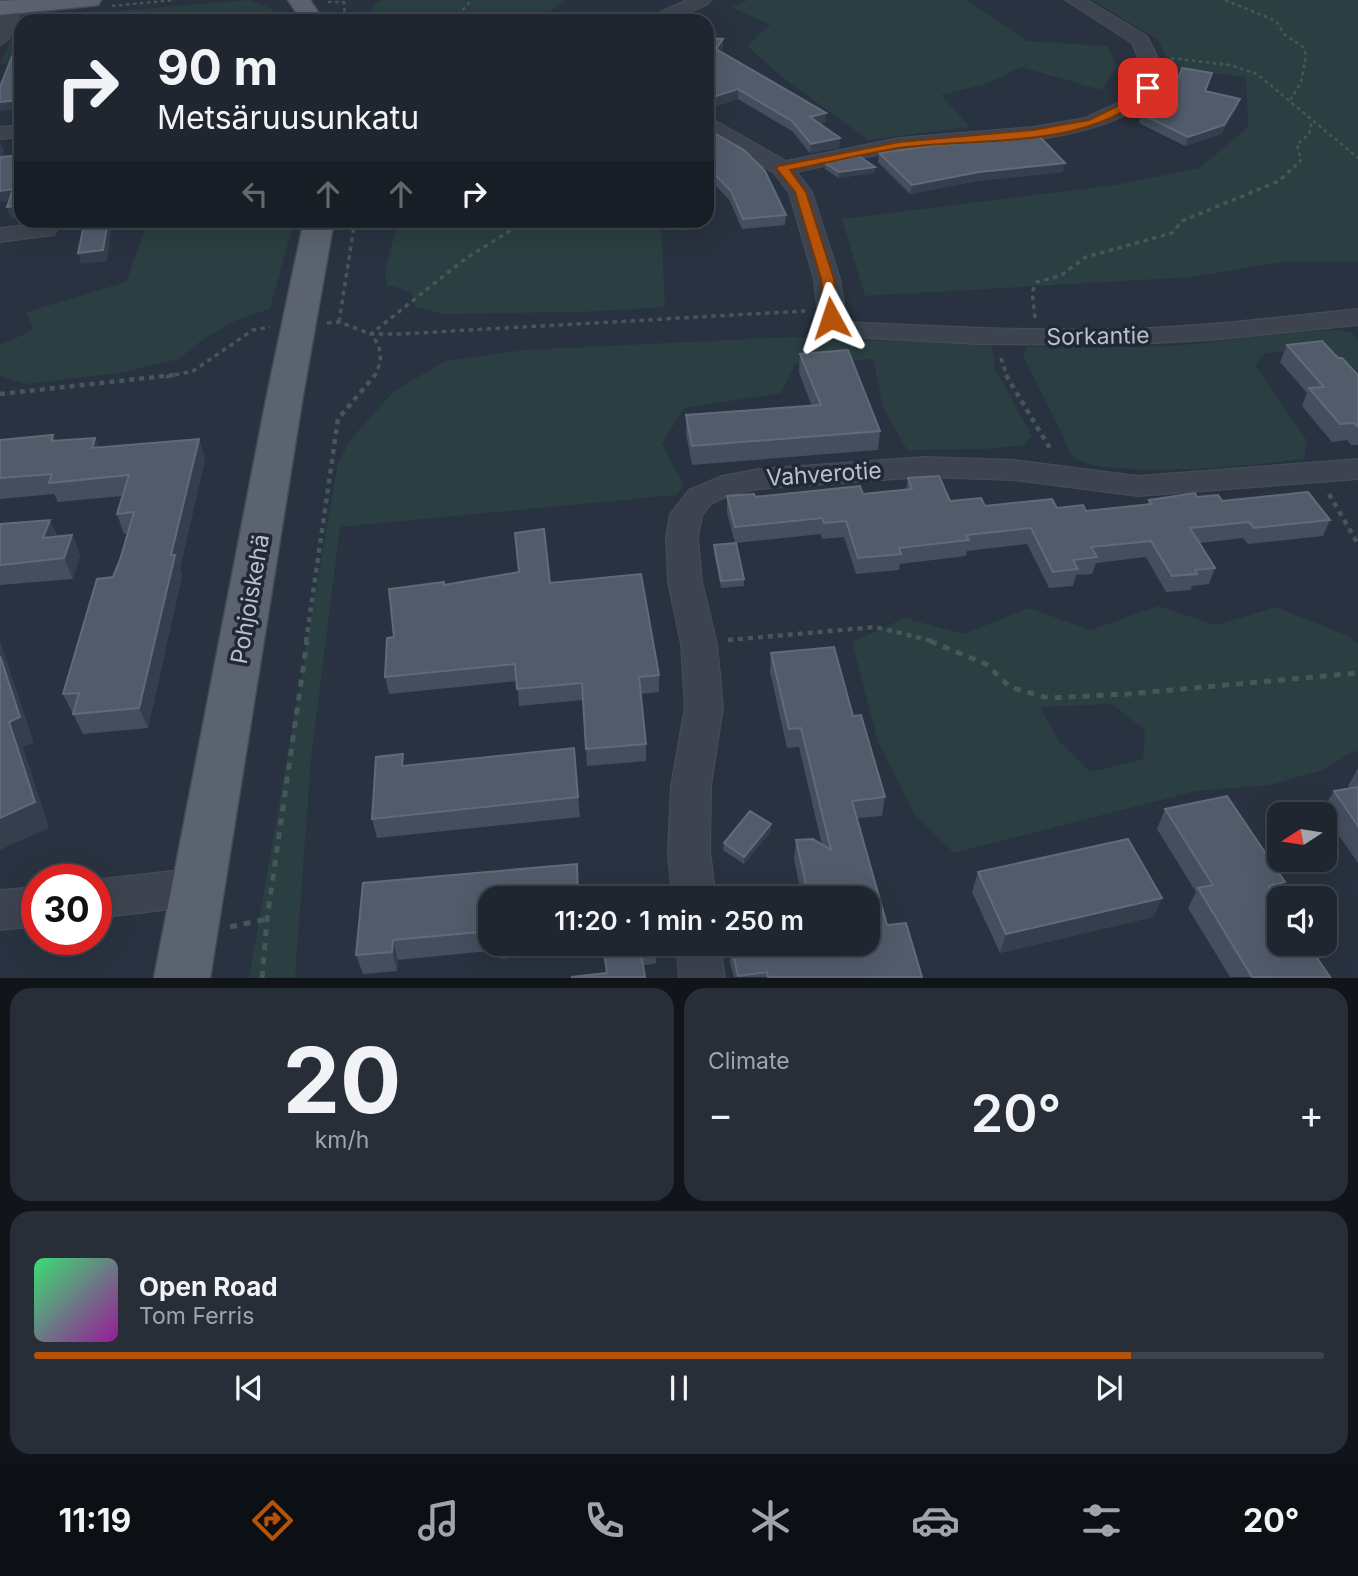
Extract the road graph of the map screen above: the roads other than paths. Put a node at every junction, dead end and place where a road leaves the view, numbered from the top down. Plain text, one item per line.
1 (90, 0) edge
2 (702, 0) edge
3 (1074, 0) edge
4 (7, 7) edge
5 (671, 14) edge
6 (0, 39) edge
7 (714, 126) edge
8 (782, 168) junction
9 (319, 228) edge
10 (45, 230) dead end
11 (0, 235) edge
12 (1356, 319) edge
13 (1358, 469) edge
14 (693, 886) edge
15 (197, 887) junction
16 (112, 897) edge
17 (21, 908) edge
18 (0, 910) edge
19 (699, 956) edge
20 (182, 978) edge
21 (702, 978) edge

1 - 4 main road
2 - 5 street
3 - 8 street
4 - 6 street
7 - 8 street
8 - 12 street, Sorkantie
9 - 15 main road, Pohjoiskehä
10 - 11 street
13 - 14 street, Vahverotie
15 - 16 street
15 - 20 main road, Pohjoiskehä
17 - 18 street
19 - 21 street

